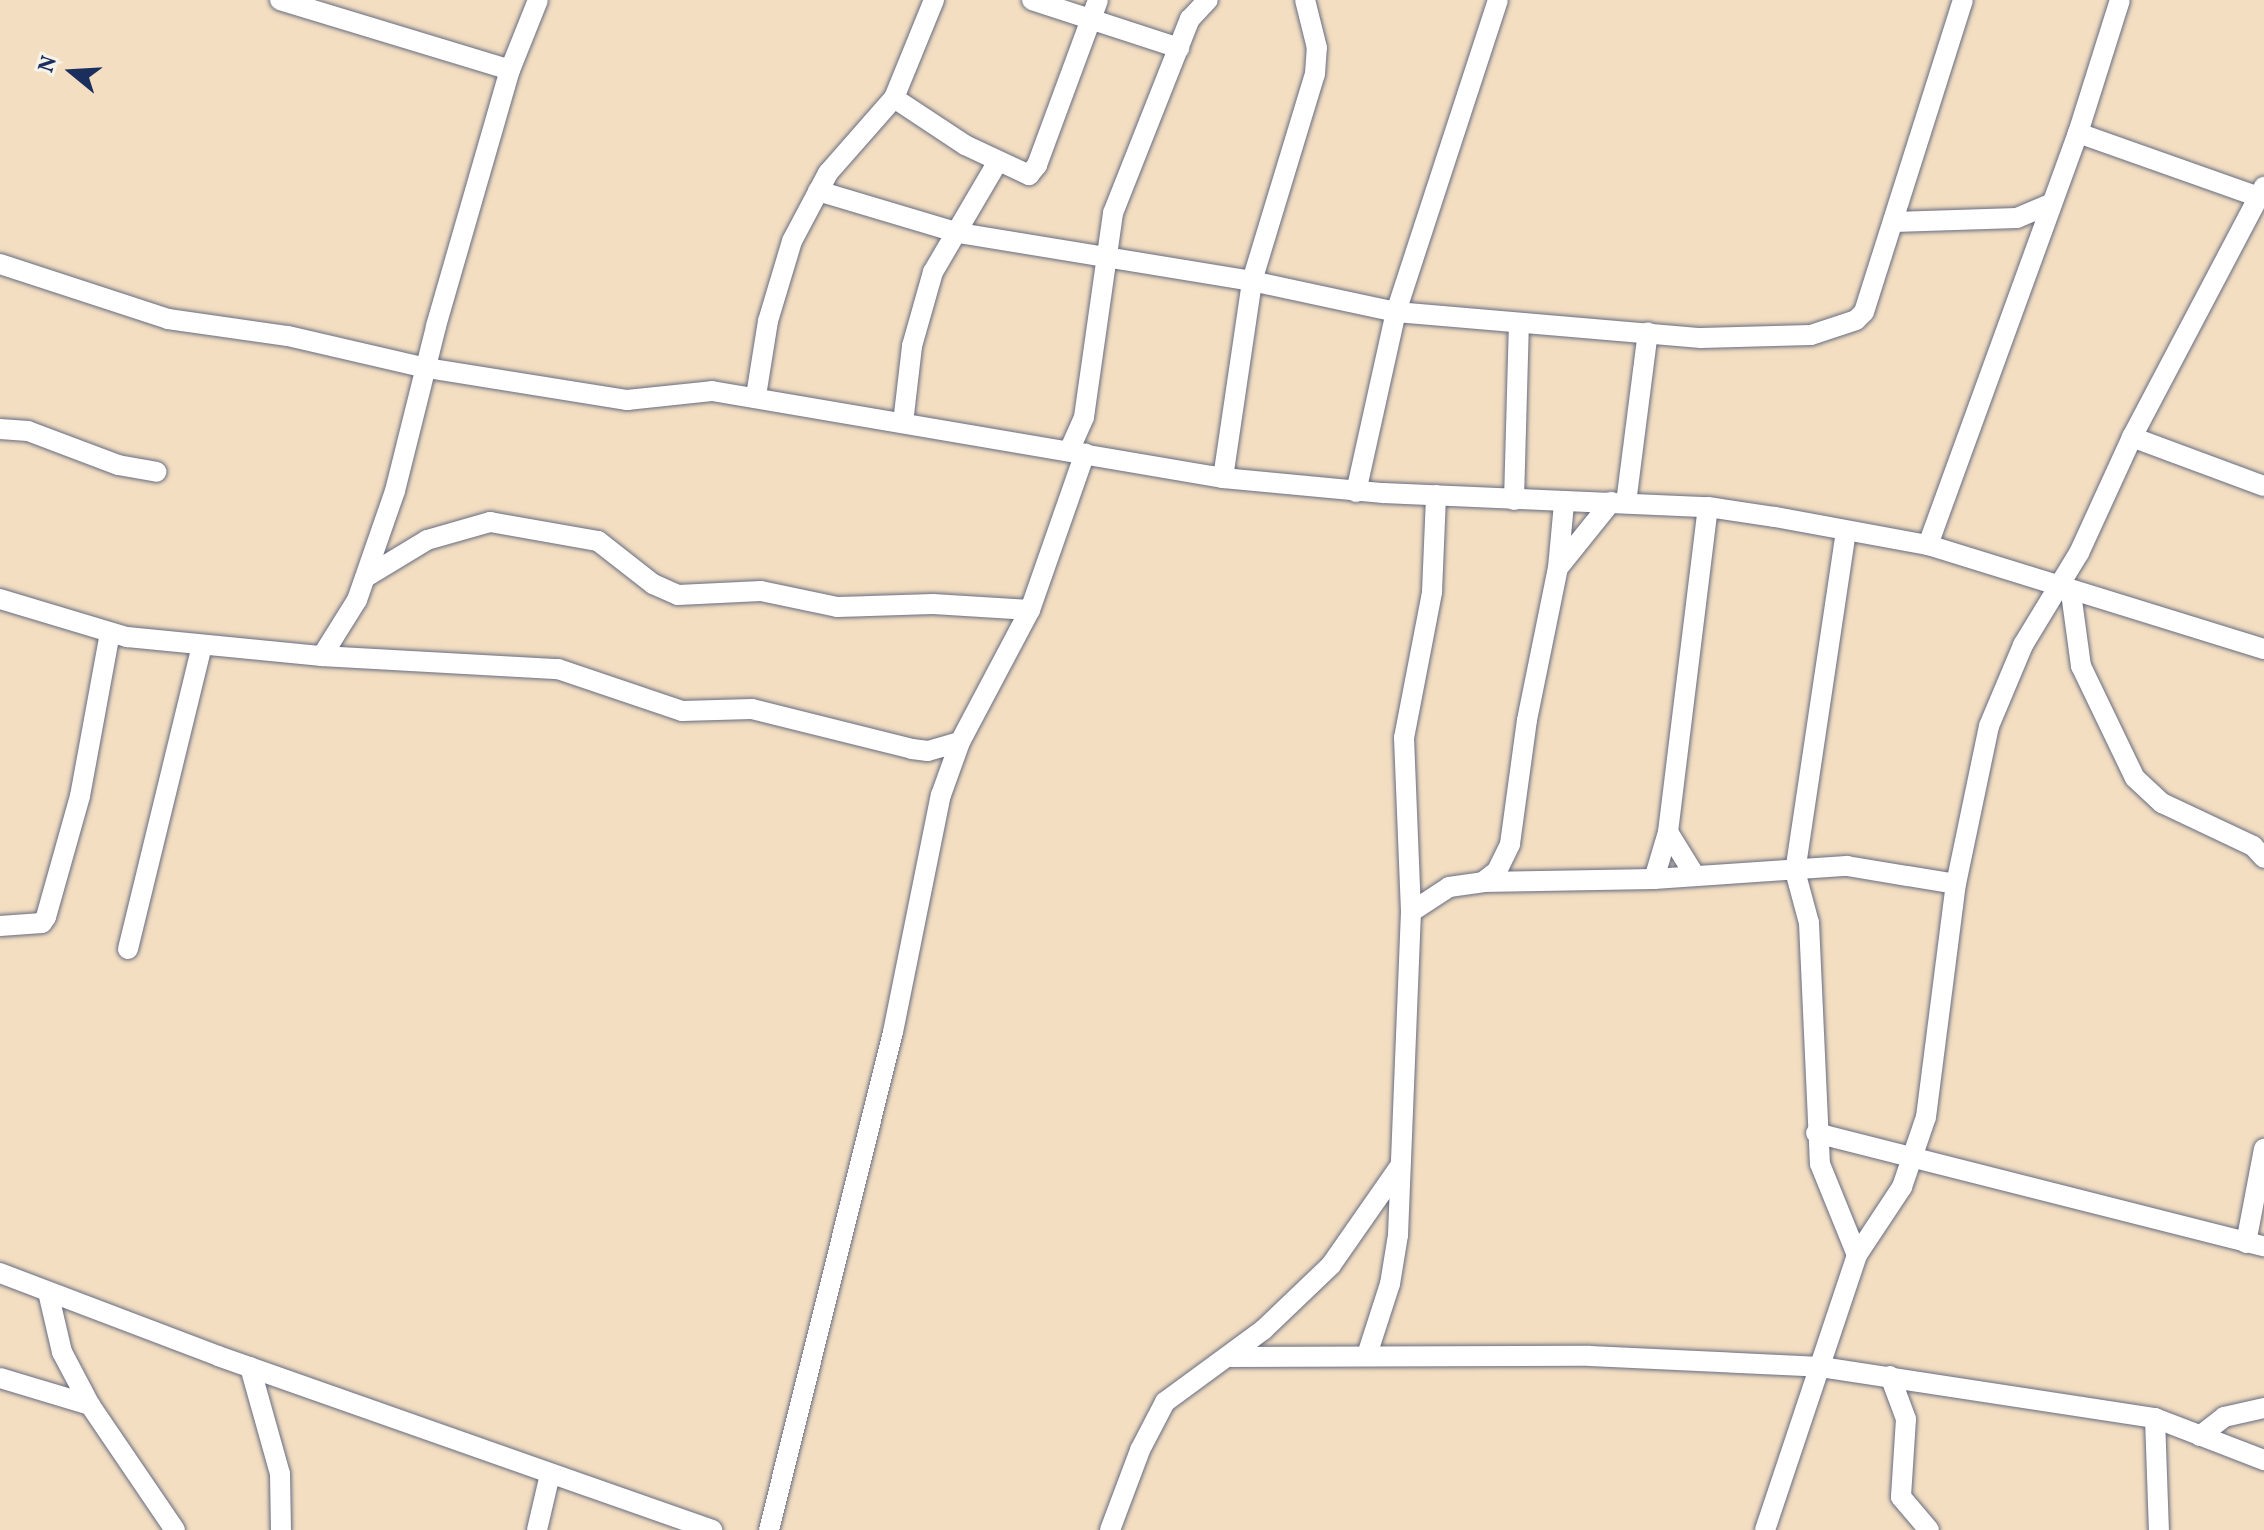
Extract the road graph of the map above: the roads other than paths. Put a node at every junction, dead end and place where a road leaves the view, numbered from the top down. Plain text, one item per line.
1 (280, 0) edge
2 (538, 0) edge
3 (934, 0) edge
4 (1032, 0) edge
5 (1098, 0) edge
6 (1208, 0) edge
7 (1305, 0) edge
8 (1498, 0) edge
9 (1963, 0) edge
10 (2120, 0) edge
11 (1089, 20) junction
12 (1179, 48) junction
13 (510, 70) junction
14 (894, 98) junction
15 (2078, 133) junction
16 (997, 163) junction
17 (818, 191) junction
18 (2261, 192) edge
19 (2052, 203) junction
20 (1894, 222) junction
21 (959, 233) junction
22 (1106, 259) junction
23 (0, 264) edge
24 (1252, 281) junction
25 (1396, 312) junction
26 (1519, 323) junction
27 (1648, 332) junction
28 (427, 368) junction
29 (756, 396) junction
30 (903, 423) junction
31 (0, 429) edge
32 (2132, 437) junction
33 (1077, 452) junction
34 (156, 472) dead end
35 (1223, 478) junction
36 (2264, 486) edge
37 (1356, 492) junction
38 (1436, 495) junction
39 (1514, 500) junction
40 (1619, 502) junction
41 (1564, 503) junction
42 (1708, 507) junction
43 (1846, 531) junction
44 (1928, 545) junction
45 (1558, 568) junction
46 (366, 577) junction
47 (2063, 590) junction
48 (0, 599) edge
49 (1030, 610) junction
50 (110, 633) junction
51 (202, 645) junction
52 (2264, 649) edge
53 (322, 656) junction
54 (960, 742) junction
55 (1668, 832) junction
56 (2264, 858) edge
57 (1795, 871) junction
58 (1694, 874) junction
59 (1654, 879) junction
60 (1483, 882) junction
61 (1956, 884) junction
62 (1411, 912) junction
63 (0, 926) edge
64 (128, 949) dead end
65 (1816, 1133) junction
66 (2264, 1149) edge
67 (1915, 1156) junction
68 (1400, 1166) junction
69 (2255, 1245) edge
70 (1857, 1255) junction
71 (0, 1273) edge
72 (48, 1292) junction
73 (1376, 1331) junction
74 (1397, 1354) junction
75 (1367, 1355) junction
76 (1229, 1357) junction
77 (1797, 1366) junction
78 (250, 1367) junction
79 (1821, 1367) junction
80 (1890, 1376) junction
81 (0, 1378) edge
82 (1813, 1391) junction
83 (90, 1405) junction
84 (2264, 1408) edge
85 (2155, 1418) junction
86 (2200, 1436) junction
87 (2264, 1460) edge
88 (550, 1474) junction
89 (175, 1530) edge
90 (281, 1530) edge
91 (537, 1530) edge
92 (712, 1530) edge
93 (769, 1530) edge
94 (1110, 1530) edge
95 (1765, 1530) edge
96 (1929, 1530) edge
97 (2159, 1530) edge

1 - 13 street
2 - 13 street
3 - 14 street
4 - 11 street
5 - 11 street
6 - 12 street
7 - 24 street
8 - 25 street
9 - 20 street
10 - 15 street
11 - 12 street
11 - 16 street
12 - 22 street
13 - 28 street
14 - 16 street
14 - 17 street
15 - 18 street
15 - 19 street
16 - 21 street
17 - 21 street
17 - 29 street
18 - 32 street
19 - 20 street
19 - 44 street
20 - 27 street
21 - 22 street
21 - 30 street
22 - 24 street
22 - 33 street
23 - 28 street
24 - 25 street
24 - 35 street
25 - 26 street
25 - 37 street
26 - 27 street
26 - 39 street
27 - 40 street
28 - 29 street
28 - 46 street
29 - 30 street
30 - 33 street
31 - 34 street
32 - 36 street
32 - 47 street
33 - 35 street
33 - 49 street
35 - 37 street
37 - 38 street
38 - 39 street
38 - 62 street
39 - 41 street
40 - 41 street
40 - 42 street
40 - 45 street
41 - 45 street
42 - 43 street
42 - 55 street
43 - 44 street
43 - 57 street
44 - 47 street
45 - 60 street
46 - 49 street
46 - 53 street
47 - 52 street
47 - 56 street
47 - 61 street
48 - 50 street
49 - 54 street
50 - 51 street
50 - 63 street
51 - 53 street
51 - 64 street
53 - 54 street
54 - 93 street
55 - 58 street
55 - 59 street
57 - 58 street
57 - 61 street
57 - 65 street
58 - 59 street
59 - 60 street
60 - 62 street
61 - 67 street
62 - 68 street
65 - 67 street
65 - 70 street
66 - 69 street
67 - 69 street
67 - 70 street
68 - 73 street
68 - 76 street
70 - 79 street
71 - 72 street
72 - 78 street
72 - 83 street
73 - 74 street
73 - 75 street
74 - 75 street
74 - 77 street
75 - 76 street
76 - 94 street
77 - 79 street
77 - 82 street
78 - 88 street
78 - 90 street
79 - 80 street
79 - 82 street
80 - 85 street
80 - 96 street
81 - 83 street
82 - 95 street
83 - 89 street
84 - 86 street
85 - 86 street
85 - 97 street
86 - 87 street
88 - 91 street
88 - 92 street

